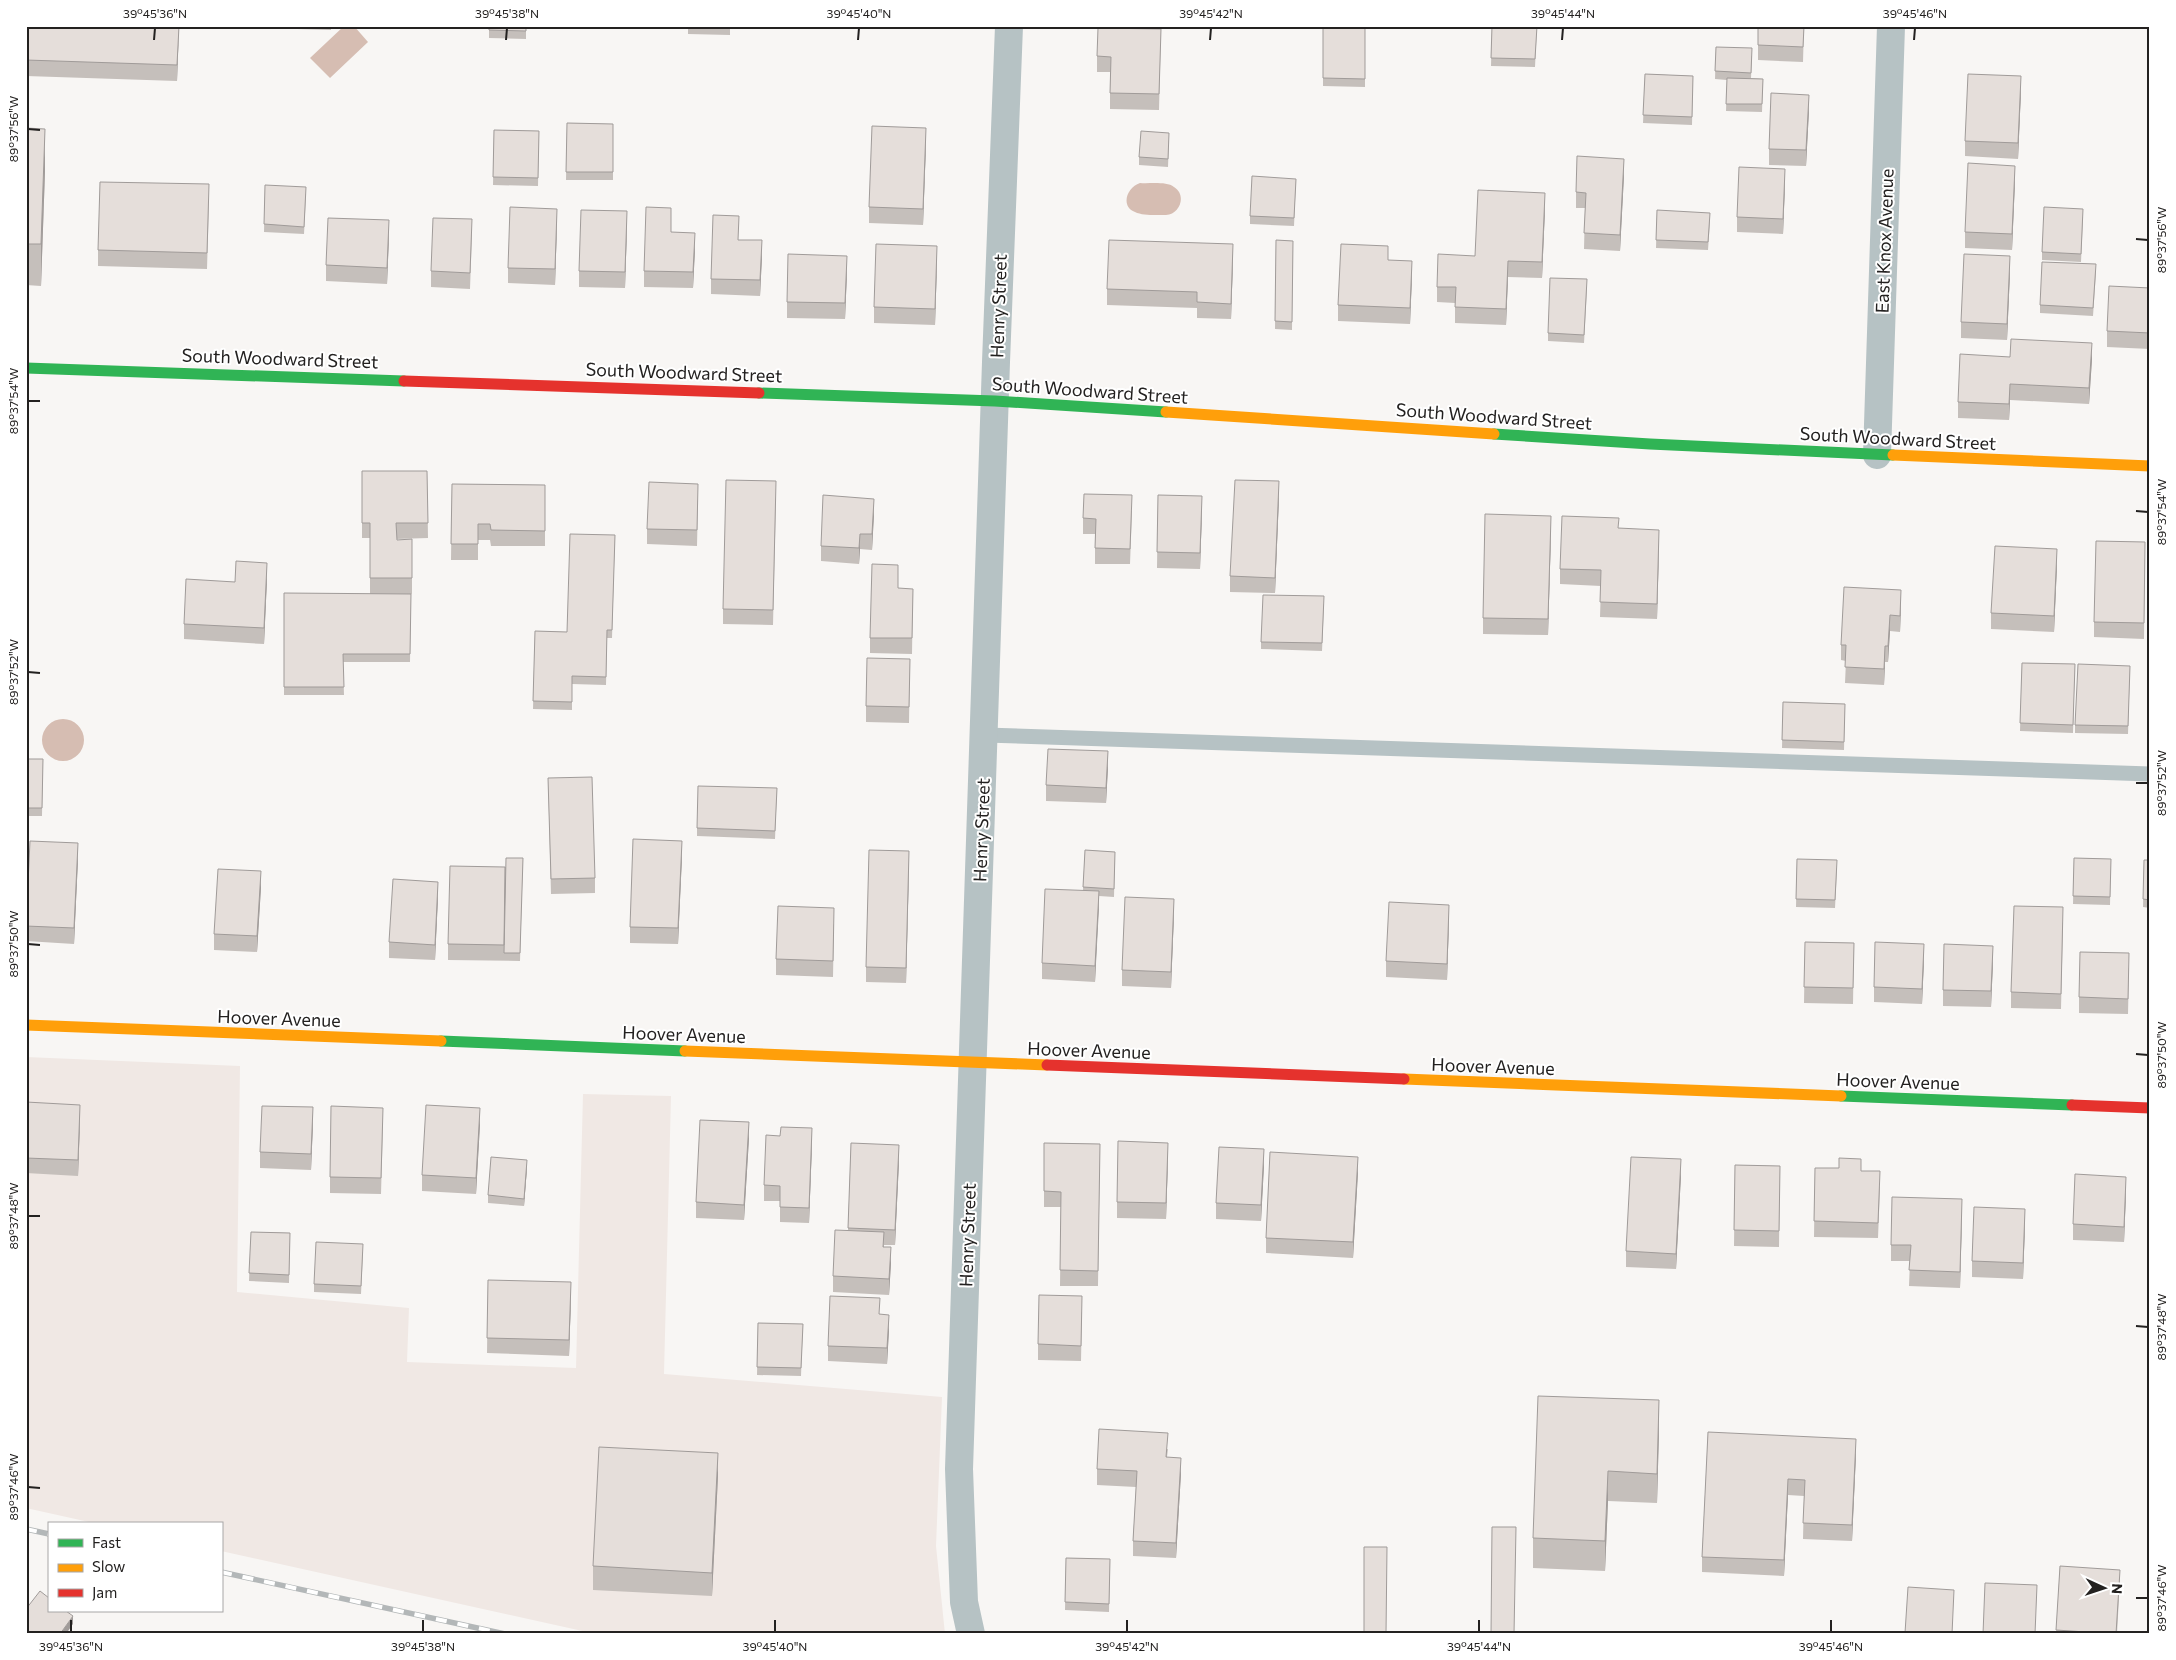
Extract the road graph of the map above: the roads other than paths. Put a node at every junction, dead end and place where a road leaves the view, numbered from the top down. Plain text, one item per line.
1 (1009, 26) edge
2 (1892, 26) edge
3 (26, 368) edge
4 (995, 401) junction
5 (1877, 455) junction
6 (2150, 466) edge
7 (985, 735) junction
8 (2150, 774) edge
9 (26, 1025) edge
10 (972, 1063) junction
11 (2150, 1108) edge
12 (971, 1634) edge

1 - 4 street, Henry Street
2 - 5 street, East Knox Avenue
3 - 4 street, South Woodward Street
4 - 5 street, South Woodward Street
4 - 7 street, Henry Street
5 - 6 street, South Woodward Street
7 - 8 lane
7 - 10 street, Henry Street
9 - 10 street, Hoover Avenue
10 - 11 street, Hoover Avenue
10 - 12 street, Henry Street

